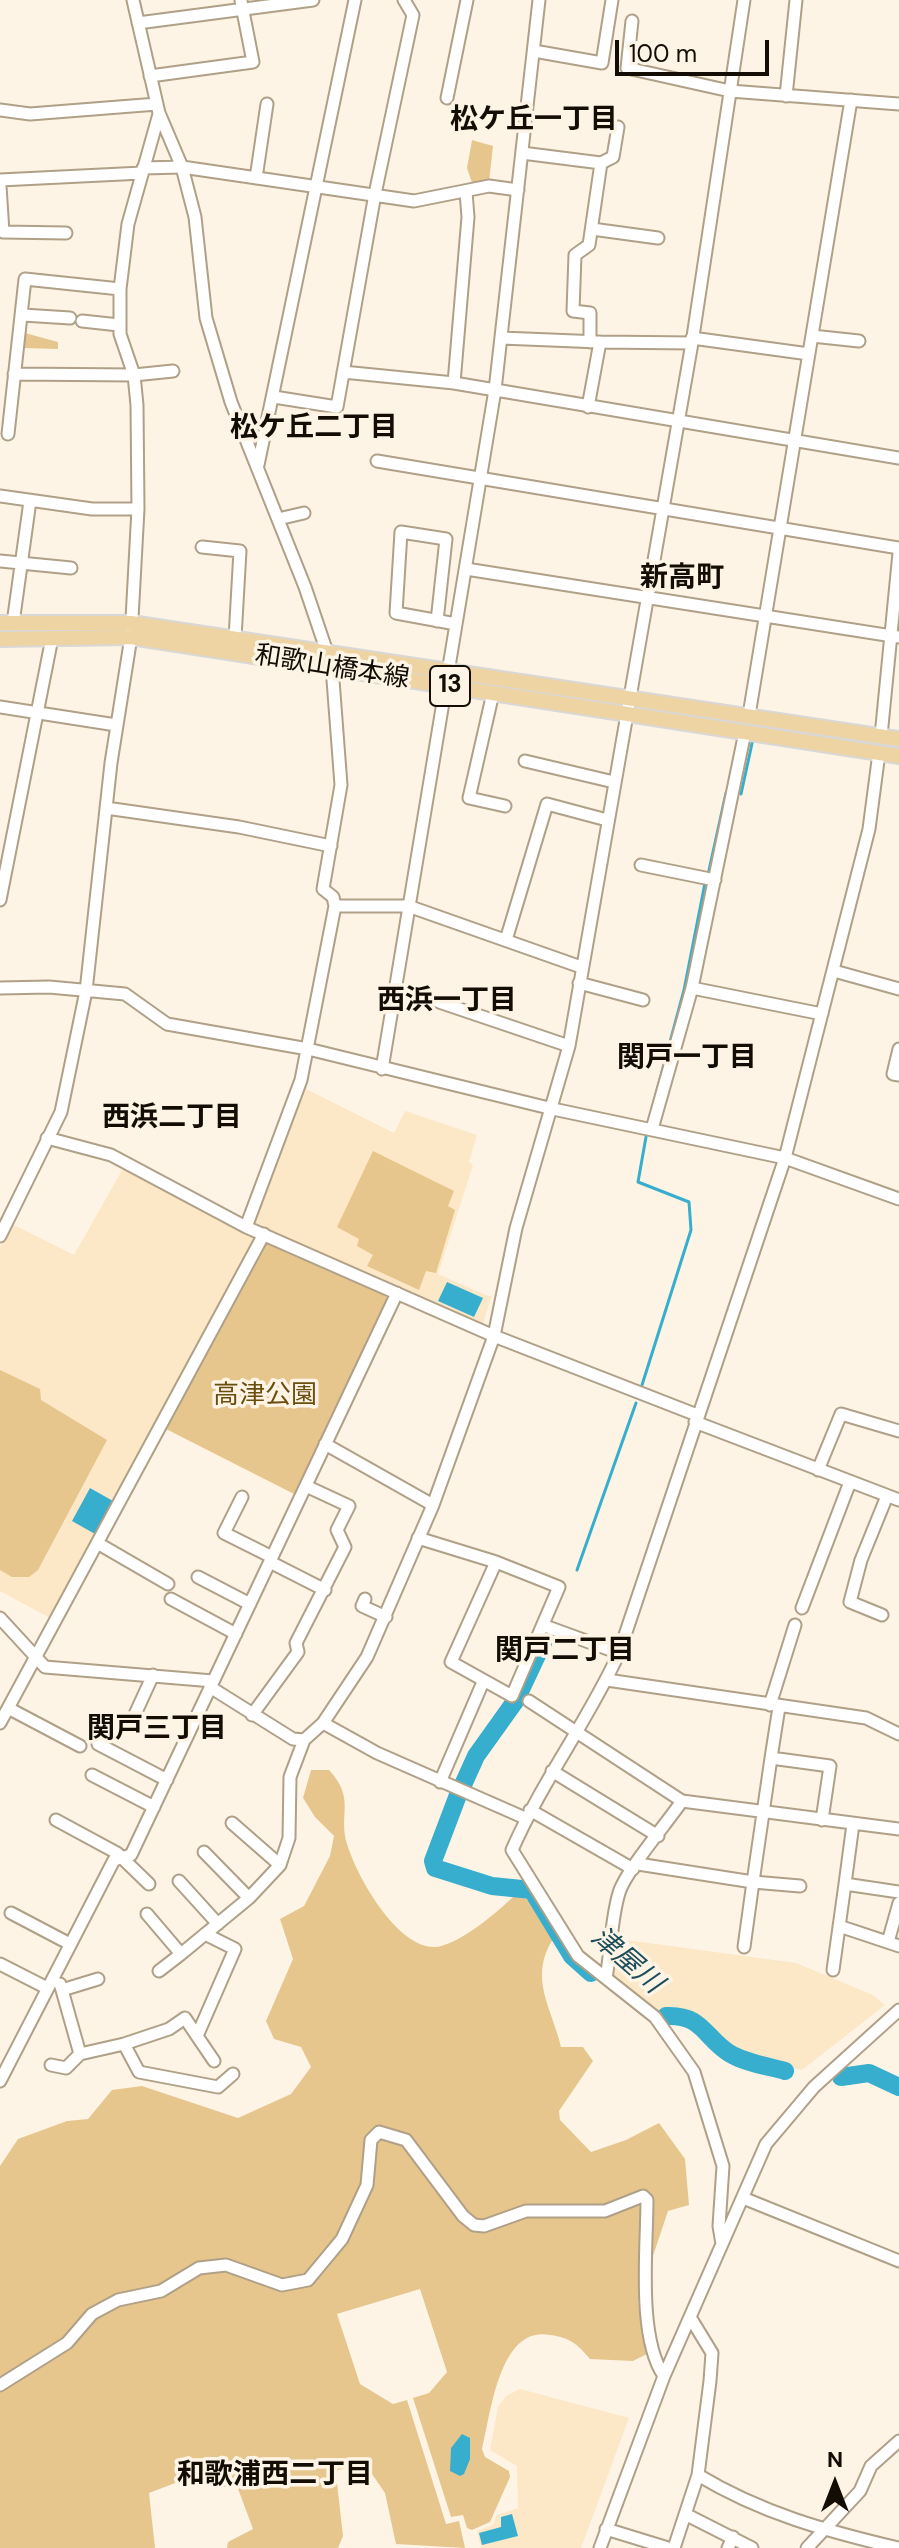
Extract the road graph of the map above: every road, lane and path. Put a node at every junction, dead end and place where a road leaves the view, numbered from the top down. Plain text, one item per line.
1 (133, 0) edge
2 (313, 0) edge
3 (355, 0) edge
4 (404, 0) edge
5 (467, 0) edge
6 (539, 0) edge
7 (612, 0) edge
8 (744, 0) edge
9 (796, 0) edge
10 (242, 4) edge
11 (632, 21) dead end
12 (138, 23) junction
13 (534, 51) junction
14 (150, 76) junction
15 (730, 91) junction
16 (786, 96) junction
17 (447, 98) dead end
18 (851, 100) junction
19 (267, 104) dead end
20 (899, 104) edge
21 (158, 109) junction
22 (0, 110) edge
23 (618, 127) dead end
24 (522, 153) junction
25 (601, 163) junction
26 (182, 167) junction
27 (142, 170) junction
28 (256, 178) junction
29 (0, 180) edge
30 (0, 186) edge
31 (316, 186) junction
32 (518, 190) junction
33 (466, 192) junction
34 (375, 194) junction
35 (592, 229) junction
36 (66, 233) dead end
37 (658, 238) dead end
38 (120, 289) junction
39 (23, 315) junction
40 (119, 325) junction
41 (812, 336) junction
42 (501, 338) junction
43 (692, 340) junction
44 (859, 341) dead end
45 (595, 342) junction
46 (809, 354) junction
47 (173, 371) dead end
48 (343, 372) junction
49 (14, 374) junction
50 (134, 375) junction
51 (454, 383) junction
52 (495, 390) junction
53 (274, 397) junction
54 (588, 407) junction
55 (678, 423) junction
56 (8, 434) dead end
57 (795, 441) junction
58 (899, 458) edge
59 (377, 461) dead end
60 (258, 466) junction
61 (481, 476) junction
62 (0, 496) edge
63 (30, 501) junction
64 (138, 509) junction
65 (662, 510) junction
66 (304, 513) dead end
67 (278, 519) junction
68 (780, 530) junction
69 (202, 547) dead end
70 (899, 550) edge
71 (0, 561) edge
72 (22, 564) junction
73 (71, 568) dead end
74 (466, 569) junction
75 (647, 597) junction
76 (766, 616) junction
77 (437, 621) junction
78 (7, 623) edge
79 (456, 624) junction
80 (131, 630) junction
81 (895, 636) edge
82 (52, 638) junction
83 (235, 638) junction
84 (0, 639) edge
85 (325, 650) junction
86 (332, 667) junction
87 (448, 670) junction
88 (446, 686) junction
89 (493, 693) junction
90 (628, 705) junction
91 (0, 707) edge
92 (38, 713) junction
93 (749, 715) junction
94 (116, 725) junction
95 (745, 732) junction
96 (881, 736) junction
97 (899, 739) edge
98 (879, 753) junction
99 (899, 756) edge
100 (525, 761) dead end
101 (614, 782) junction
102 (505, 806) dead end
103 (106, 808) junction
104 (607, 820) junction
105 (331, 846) junction
106 (641, 865) dead end
107 (715, 880) junction
108 (0, 900) edge
109 (335, 906) junction
110 (408, 906) junction
111 (506, 940) junction
112 (581, 967) junction
113 (834, 971) junction
114 (579, 983) junction
115 (0, 988) edge
116 (692, 988) junction
117 (899, 989) edge
118 (86, 991) junction
119 (643, 1000) dead end
120 (439, 1002) dead end
121 (822, 1014) junction
122 (569, 1046) junction
123 (308, 1049) junction
124 (899, 1049) edge
125 (382, 1069) junction
126 (899, 1075) edge
127 (553, 1109) junction
128 (652, 1129) junction
129 (47, 1138) junction
130 (785, 1158) junction
131 (899, 1199) edge
132 (5, 1217) edge
133 (246, 1227) junction
134 (264, 1234) junction
135 (0, 1236) edge
136 (397, 1293) junction
137 (494, 1336) junction
138 (696, 1418) junction
139 (899, 1431) edge
140 (325, 1444) junction
141 (818, 1470) junction
142 (850, 1482) junction
143 (306, 1486) junction
144 (887, 1496) junction
145 (242, 1497) dead end
146 (899, 1500) edge
147 (433, 1505) junction
148 (418, 1538) junction
149 (99, 1544) junction
150 (271, 1560) junction
151 (496, 1562) junction
152 (198, 1577) dead end
153 (168, 1584) dead end
154 (325, 1590) junction
155 (171, 1599) dead end
156 (365, 1599) dead end
157 (250, 1604) junction
158 (802, 1608) dead end
159 (882, 1615) dead end
160 (386, 1617) junction
161 (0, 1618) edge
162 (795, 1625) dead end
163 (545, 1626) junction
164 (236, 1634) junction
165 (619, 1653) junction
166 (38, 1658) junction
167 (153, 1675) junction
168 (607, 1680) junction
169 (483, 1682) junction
170 (211, 1684) junction
171 (529, 1701) dead end
172 (775, 1706) junction
173 (8, 1708) junction
174 (252, 1715) junction
175 (0, 1723) edge
176 (131, 1723) dead end
177 (323, 1723) junction
178 (576, 1730) junction
179 (899, 1734) edge
180 (304, 1740) junction
181 (98, 1744) dead end
182 (80, 1746) dead end
183 (771, 1758) junction
184 (552, 1771) junction
185 (92, 1775) dead end
186 (167, 1780) junction
187 (440, 1782) junction
188 (682, 1801) junction
189 (154, 1807) junction
190 (763, 1812) junction
191 (528, 1814) junction
192 (56, 1820) dead end
193 (822, 1820) junction
194 (232, 1823) dead end
195 (853, 1824) junction
196 (899, 1829) edge
197 (658, 1836) junction
198 (204, 1852) dead end
199 (119, 1856) junction
200 (280, 1865) junction
201 (635, 1867) junction
202 (179, 1881) dead end
203 (753, 1882) junction
204 (149, 1884) dead end
205 (845, 1884) junction
206 (800, 1886) dead end
207 (899, 1892) edge
208 (249, 1898) junction
209 (899, 1903) edge
210 (11, 1913) dead end
211 (147, 1914) dead end
212 (218, 1924) junction
213 (839, 1926) junction
214 (205, 1934) junction
215 (70, 1944) junction
216 (894, 1944) edge
217 (744, 1947) dead end
218 (181, 1954) junction
219 (0, 1964) edge
220 (833, 1970) dead end
221 (159, 1971) dead end
222 (606, 1978) junction
223 (98, 1979) dead end
224 (50, 1982) junction
225 (62, 1990) junction
226 (899, 2010) edge
227 (197, 2036) junction
228 (124, 2044) junction
229 (80, 2054) junction
230 (214, 2061) dead end
231 (4, 2064) edge
232 (51, 2065) dead end
233 (233, 2074) dead end
234 (0, 2081) edge
235 (743, 2198) junction
236 (722, 2244) junction
237 (899, 2261) edge
238 (690, 2317) junction
239 (664, 2376) junction
240 (0, 2385) edge
241 (899, 2441) edge
242 (698, 2475) junction
243 (687, 2515) junction
244 (606, 2529) junction
245 (821, 2529) junction
246 (730, 2542) edge
247 (859, 2543) edge
248 (600, 2548) edge
249 (671, 2548) edge
250 (752, 2548) edge
251 (807, 2548) edge
252 (898, 2548) edge

1 - 12 street
2 - 10 street
3 - 31 street
4 - 34 street
5 - 17 street
6 - 13 street
7 - 13 street
8 - 15 street
9 - 16 street
10 - 12 street
10 - 14 street
11 - 15 street
12 - 14 street
13 - 24 street
14 - 21 street
15 - 16 street
15 - 43 street
16 - 18 street
18 - 20 street
18 - 41 street
19 - 28 street
21 - 22 street
21 - 26 street
21 - 27 street
23 - 25 street
24 - 25 street
24 - 32 street
25 - 35 street
26 - 27 street
26 - 28 street
26 - 60 street
27 - 29 street
27 - 38 street
28 - 31 street
30 - 36 street
31 - 34 street
31 - 53 street
32 - 33 street
32 - 42 street
33 - 34 street
33 - 51 street
34 - 48 street
35 - 37 street
35 - 45 street
38 - 39 street
38 - 40 street
39 - 40 street
39 - 49 street
40 - 50 street
41 - 44 street
41 - 46 street
42 - 45 street
42 - 52 street
43 - 45 street
43 - 46 street
43 - 55 street
45 - 54 street
46 - 57 street
47 - 50 street
48 - 51 street
48 - 53 street
49 - 50 street
49 - 56 street
50 - 64 street
51 - 52 street
52 - 54 street
52 - 61 street
53 - 60 street
54 - 55 street
55 - 57 street
55 - 65 street
57 - 58 street
57 - 68 street
59 - 61 street
60 - 67 street
61 - 65 street
61 - 74 street
62 - 63 street
63 - 64 street
63 - 72 street
64 - 80 street
65 - 68 street
65 - 75 street
66 - 67 street
67 - 85 street
68 - 70 street
68 - 76 street
69 - 83 street
70 - 81 street
71 - 72 street
72 - 73 street
72 - 78 street
74 - 75 street
74 - 79 street
75 - 76 street
75 - 90 street
76 - 81 street
76 - 93 street
77 - 77 street
77 - 79 street
78 - 80 main road, 和歌山橋本線 / 13
79 - 87 street
80 - 82 main road, 和歌山橋本線 / 13
80 - 83 main road, 和歌山橋本線 / 13
80 - 86 main road, 和歌山橋本線 / 13
80 - 94 street
81 - 96 street
82 - 84 main road, 和歌山橋本線 / 13
82 - 92 street
83 - 85 main road, 和歌山橋本線 / 13
85 - 86 street
85 - 87 main road, 和歌山橋本線 / 13
86 - 88 main road, 和歌山橋本線 / 13
86 - 105 street
87 - 88 street
87 - 90 main road, 和歌山橋本線 / 13
88 - 89 main road, 和歌山橋本線 / 13
88 - 110 street
89 - 90 main road, 和歌山橋本線 / 13
89 - 102 street
90 - 93 main road, 和歌山橋本線 / 13
90 - 95 main road, 和歌山橋本線 / 13
90 - 101 street
91 - 92 street
92 - 94 street
92 - 108 street
93 - 96 main road, 和歌山橋本線 / 13
94 - 103 street
95 - 98 main road, 和歌山橋本線 / 13
95 - 107 street
96 - 97 main road, 和歌山橋本線 / 13
98 - 99 main road, 和歌山橋本線 / 13
98 - 113 street
100 - 101 street
101 - 104 street
103 - 105 street
103 - 118 street
104 - 111 street
104 - 112 street
105 - 109 street
106 - 107 street
107 - 116 street
109 - 110 street
109 - 123 street
110 - 111 street
110 - 125 street
111 - 112 street
112 - 114 street
113 - 117 street
113 - 121 street
114 - 119 street
114 - 122 street
115 - 118 street
116 - 121 street
116 - 128 street
118 - 123 street
118 - 129 street
120 - 122 street
121 - 130 street
122 - 127 street
123 - 125 street
123 - 133 street
124 - 126 street
125 - 127 street
127 - 128 street
127 - 137 street
128 - 130 street
129 - 132 street
129 - 133 street
130 - 131 street
130 - 138 street
132 - 135 street
133 - 134 street
134 - 136 street
134 - 149 street
136 - 137 street
136 - 140 street
137 - 138 street
137 - 147 street
138 - 141 street
138 - 165 street
139 - 141 street
140 - 143 street
140 - 147 street
141 - 142 street
142 - 144 street
142 - 158 street
143 - 150 street
143 - 154 street
144 - 146 street
144 - 159 street
145 - 150 street
147 - 148 street
148 - 151 street
148 - 160 street
149 - 153 street
149 - 166 street
150 - 154 street
150 - 157 street
151 - 163 street
151 - 169 street
152 - 157 street
154 - 174 street
155 - 164 street
156 - 160 street
157 - 164 street
160 - 177 street
161 - 166 street
162 - 172 street
163 - 165 street
163 - 169 street
164 - 170 street
165 - 168 street
166 - 167 street
166 - 173 street
167 - 170 street
167 - 176 street
168 - 172 street
168 - 178 street
169 - 187 street
170 - 174 street
170 - 186 street
171 - 178 street
172 - 179 street
172 - 183 street
173 - 175 street
173 - 182 street
174 - 180 street
177 - 180 street
177 - 187 street
178 - 184 street
178 - 188 street
180 - 200 street
181 - 186 street
183 - 190 street
183 - 193 street
184 - 191 street
184 - 197 street
185 - 189 street
186 - 189 street
187 - 191 street
188 - 190 street
188 - 197 street
189 - 199 street
190 - 193 street
190 - 203 street
191 - 201 street
191 - 222 street
192 - 199 street
193 - 195 street
194 - 200 street
195 - 196 street
195 - 205 street
197 - 201 street
198 - 208 street
199 - 204 street
199 - 215 street
200 - 208 street
201 - 203 street
201 - 222 street
202 - 212 street
203 - 206 street
203 - 217 street
205 - 207 street
205 - 213 street
208 - 212 street
209 - 216 street
210 - 215 street
211 - 218 street
212 - 214 street
213 - 216 street
213 - 220 street
214 - 218 street
214 - 227 street
215 - 224 street
218 - 221 street
219 - 224 street
222 - 236 street
223 - 225 street
224 - 225 street
224 - 231 street
225 - 229 street
226 - 235 street
227 - 228 street
227 - 230 street
228 - 229 street
228 - 233 street
229 - 232 street
231 - 234 street
235 - 236 street
235 - 237 street
236 - 238 street
238 - 239 street
238 - 242 street
239 - 240 street
239 - 244 street
241 - 245 street
242 - 243 street
242 - 245 street
243 - 246 street
243 - 249 street
244 - 248 street
244 - 249 street
245 - 247 street
245 - 251 street
246 - 250 street
247 - 252 street

